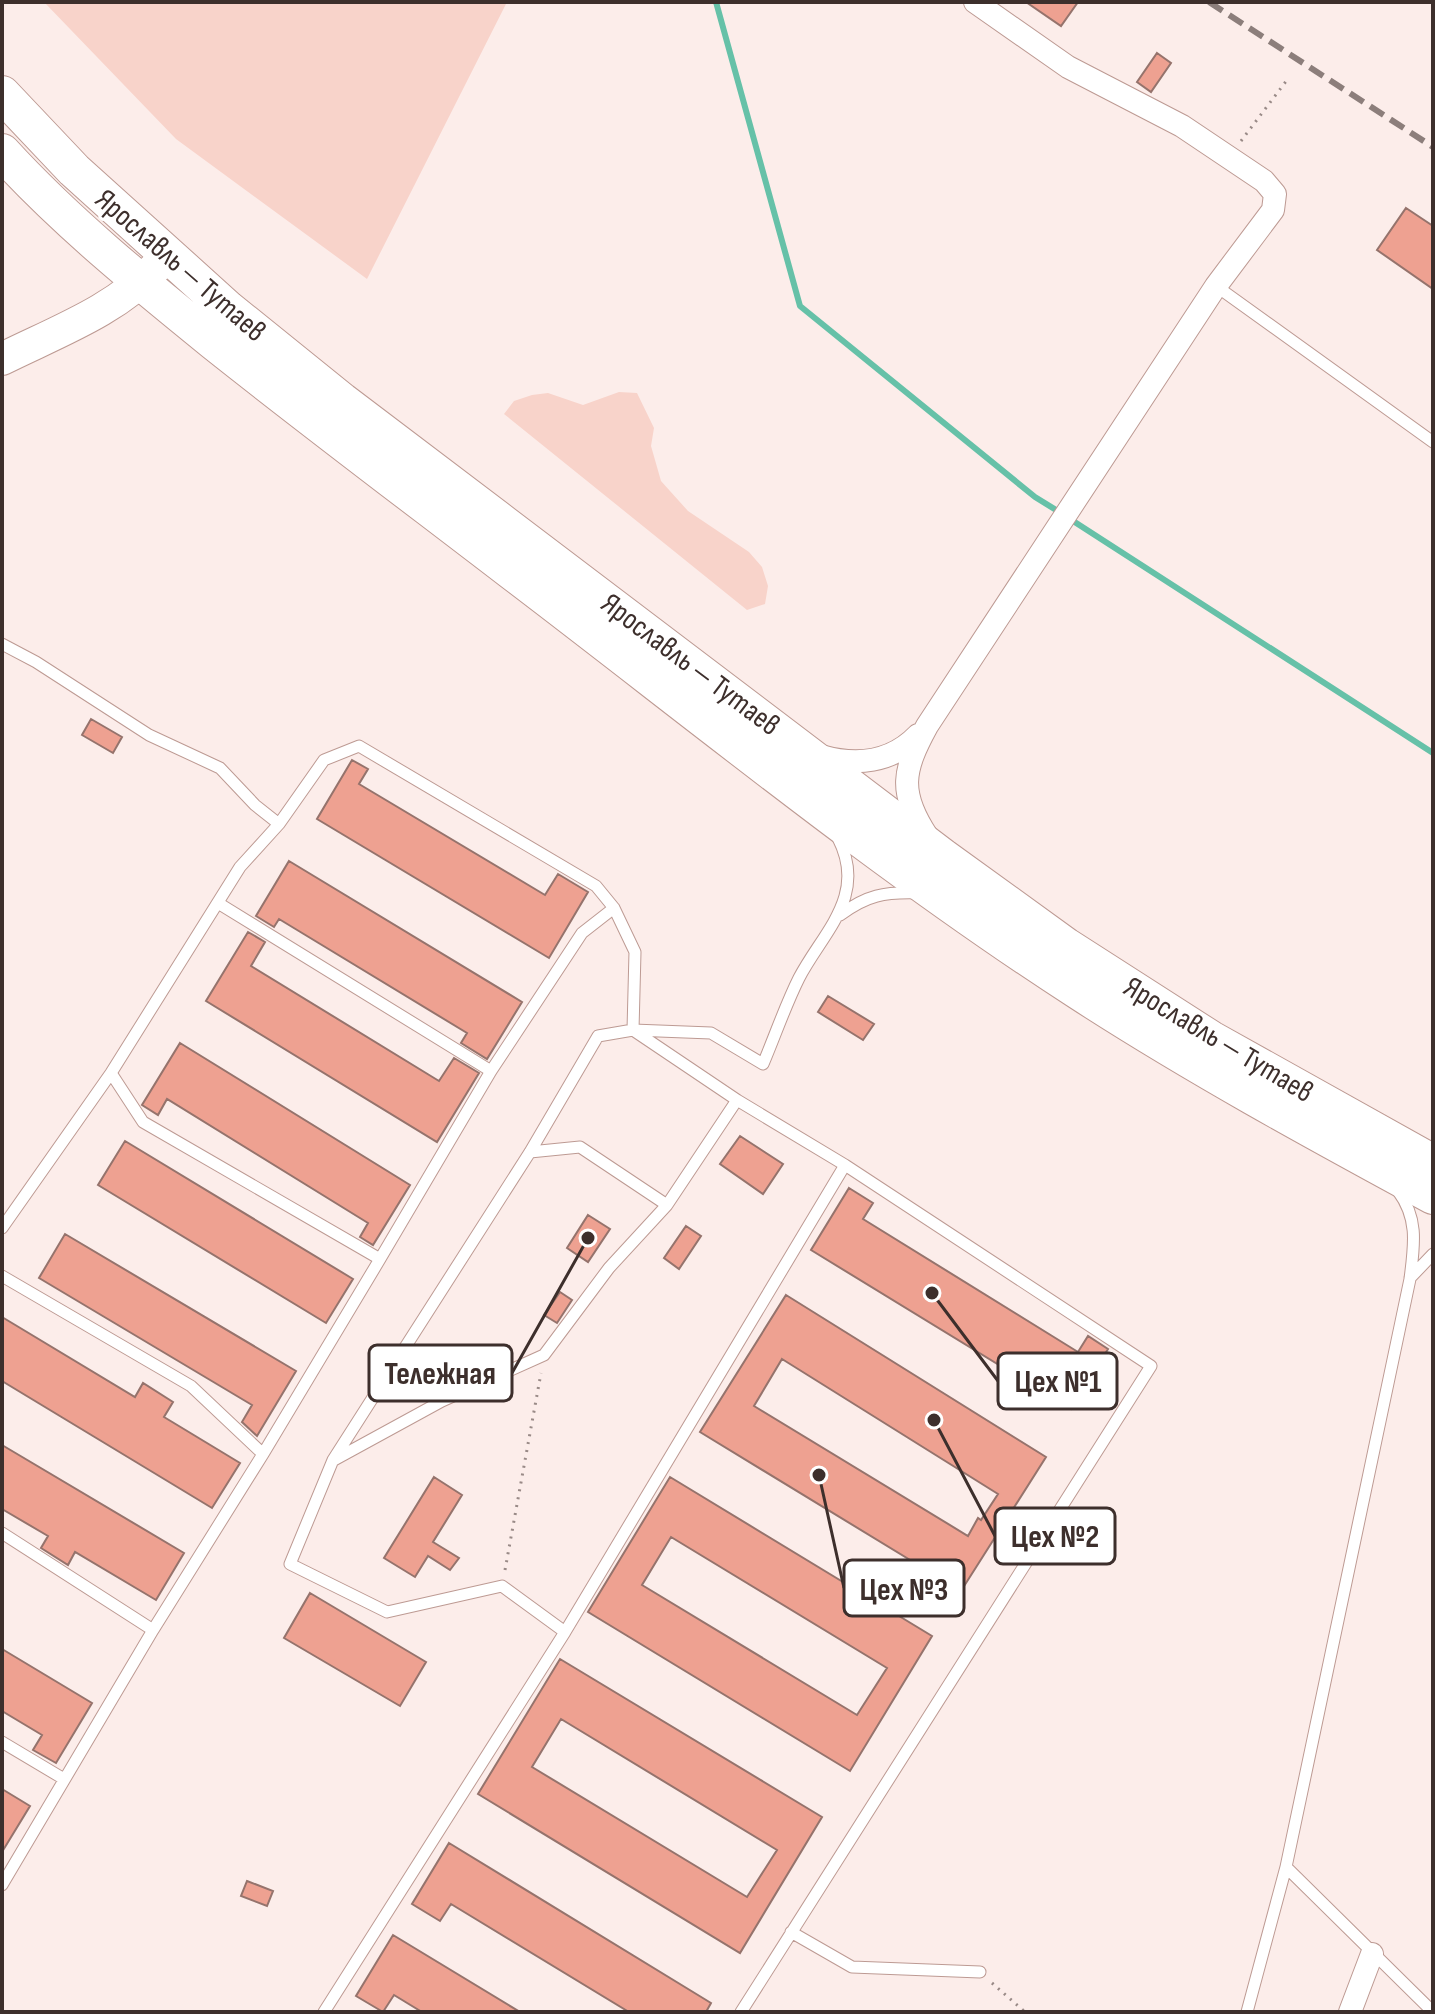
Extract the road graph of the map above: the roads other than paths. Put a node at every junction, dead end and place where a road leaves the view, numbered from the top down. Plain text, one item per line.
1 (975, 2) edge
2 (2, 94) edge
3 (2, 152) edge
4 (167, 255) junction
5 (141, 283) junction
6 (1216, 286) junction
7 (2, 359) edge
8 (1433, 442) edge
9 (2, 644) edge
10 (927, 726) junction
11 (805, 751) junction
12 (824, 810) junction
13 (279, 824) junction
14 (943, 857) junction
15 (218, 903) junction
16 (614, 908) junction
17 (956, 908) junction
18 (840, 915) junction
19 (633, 1030) junction
20 (491, 1071) junction
21 (111, 1073) junction
22 (737, 1100) junction
23 (530, 1152) junction
24 (1371, 1162) junction
25 (1433, 1163) edge
26 (845, 1165) junction
27 (1433, 1196) edge
28 (667, 1205) junction
29 (2, 1228) edge
30 (1433, 1254) edge
31 (380, 1259) junction
32 (2, 1276) edge
33 (1410, 1279) junction
34 (263, 1454) junction
35 (333, 1460) junction
36 (2, 1533) edge
37 (153, 1630) junction
38 (565, 1632) junction
39 (2, 1742) edge
40 (64, 1779) junction
41 (1286, 1867) junction
42 (2, 1885) edge
43 (791, 1932) junction
44 (1372, 1954) junction
45 (980, 1972) road end
46 (324, 2012) edge
47 (741, 2012) edge
48 (1247, 2012) edge
49 (1350, 2012) edge
50 (1433, 2012) edge

1 - 6 street
2 - 4 main road, Ярославль — Тутаев
3 - 5 main road, Ярославль — Тутаев
4 - 5 street
4 - 11 main road, Ярославль — Тутаев
5 - 7 street
5 - 12 main road, Ярославль — Тутаев
6 - 8 lane
6 - 10 street
9 - 13 lane
10 - 11 street
10 - 14 street
11 - 14 main road, Ярославль — Тутаев
12 - 17 main road, Ярославль — Тутаев
12 - 18 lane
13 - 15 lane
13 - 16 lane
14 - 25 main road, Ярославль — Тутаев
15 - 20 lane
15 - 21 lane
16 - 19 lane
16 - 20 lane
17 - 18 lane
17 - 24 main road, Ярославль — Тутаев
18 - 19 lane
19 - 22 lane
19 - 23 lane
20 - 31 lane
21 - 29 lane
21 - 31 lane
22 - 26 lane
22 - 28 lane
23 - 28 lane
23 - 35 lane
24 - 27 main road, Ярославль — Тутаев
24 - 33 lane
26 - 38 lane
26 - 43 lane
28 - 35 lane
30 - 33 lane
31 - 34 lane
32 - 34 lane
33 - 41 lane
34 - 37 lane
35 - 38 lane
36 - 37 lane
37 - 40 lane
38 - 46 lane
39 - 40 lane
40 - 42 lane
41 - 44 lane
41 - 48 lane
43 - 45 lane
43 - 47 lane
44 - 49 street
44 - 50 lane

